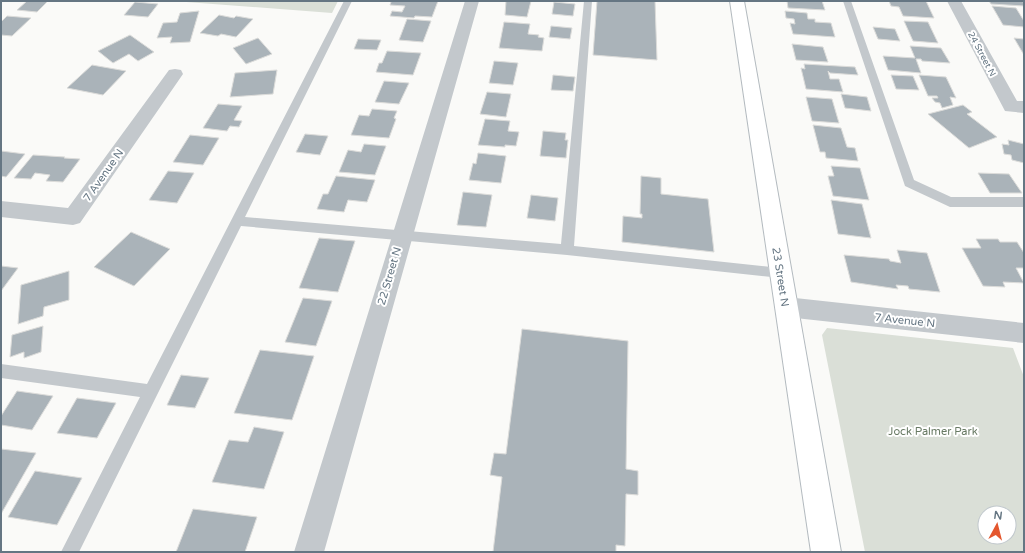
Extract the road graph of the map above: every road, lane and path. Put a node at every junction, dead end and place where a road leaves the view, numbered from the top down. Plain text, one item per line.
1 (348, 1) edge
2 (472, 1) edge
3 (588, 1) edge
4 (737, 1) edge
5 (848, 1) edge
6 (954, 1) edge
7 (174, 74) dead end
8 (1018, 107) edge
9 (1024, 202) edge
10 (1, 209) edge
11 (237, 221) junction
12 (401, 236) junction
13 (567, 250) junction
14 (781, 273) junction
15 (786, 307) junction
16 (1024, 333) edge
17 (1, 371) edge
18 (151, 392) junction
19 (70, 552) edge
20 (309, 552) edge
21 (826, 552) edge

1 - 11 lane
2 - 12 street, 22 Street N
3 - 13 lane
4 - 14 street, 23 Street N
5 - 9 lane
6 - 8 street, 24 Street N
7 - 10 street, 7 Avenue N
11 - 12 lane
11 - 18 lane
12 - 13 lane
12 - 20 street, 22 Street N
13 - 14 lane
14 - 15 street, 23 Street N
15 - 16 street, 7 Avenue N
15 - 21 street, 23 Street N
17 - 18 lane
18 - 19 lane

